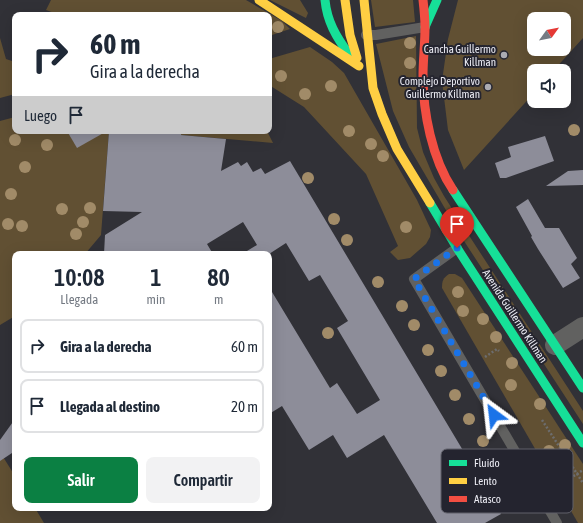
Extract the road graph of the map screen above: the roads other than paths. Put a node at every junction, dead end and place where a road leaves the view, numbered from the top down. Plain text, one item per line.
1 (259, 0) edge
2 (324, 0) edge
3 (345, 0) edge
4 (364, 0) edge
5 (423, 0) edge
6 (437, 0) edge
7 (426, 27) junction
8 (335, 35) junction
9 (350, 35) junction
10 (368, 35) junction
11 (314, 36) junction
12 (359, 66) junction
13 (373, 88) junction
14 (457, 248) junction
15 (583, 327) edge
16 (555, 345) junction
17 (583, 388) edge
18 (583, 443) edge
19 (513, 449) edge
20 (550, 513) edge
21 (556, 523) edge

1 - 11 main road
2 - 8 main road
3 - 9 main road
4 - 10 main road, Avenida Guillermo Killman
5 - 7 main road, Avenida Guillermo Killman
6 - 7 main road
7 - 10 lane
7 - 16 main road, Avenida Guillermo Killman
8 - 9 lane
8 - 11 lane
8 - 12 main road
9 - 10 lane
9 - 12 main road
10 - 13 main road, Avenida Guillermo Killman
11 - 12 main road
12 - 13 main road
13 - 14 main road, Avenida Guillermo Killman
14 - 18 main road, Avenida Guillermo Killman
14 - 19 lane
15 - 16 street
16 - 17 main road, Avenida Guillermo Killman
20 - 21 lane

